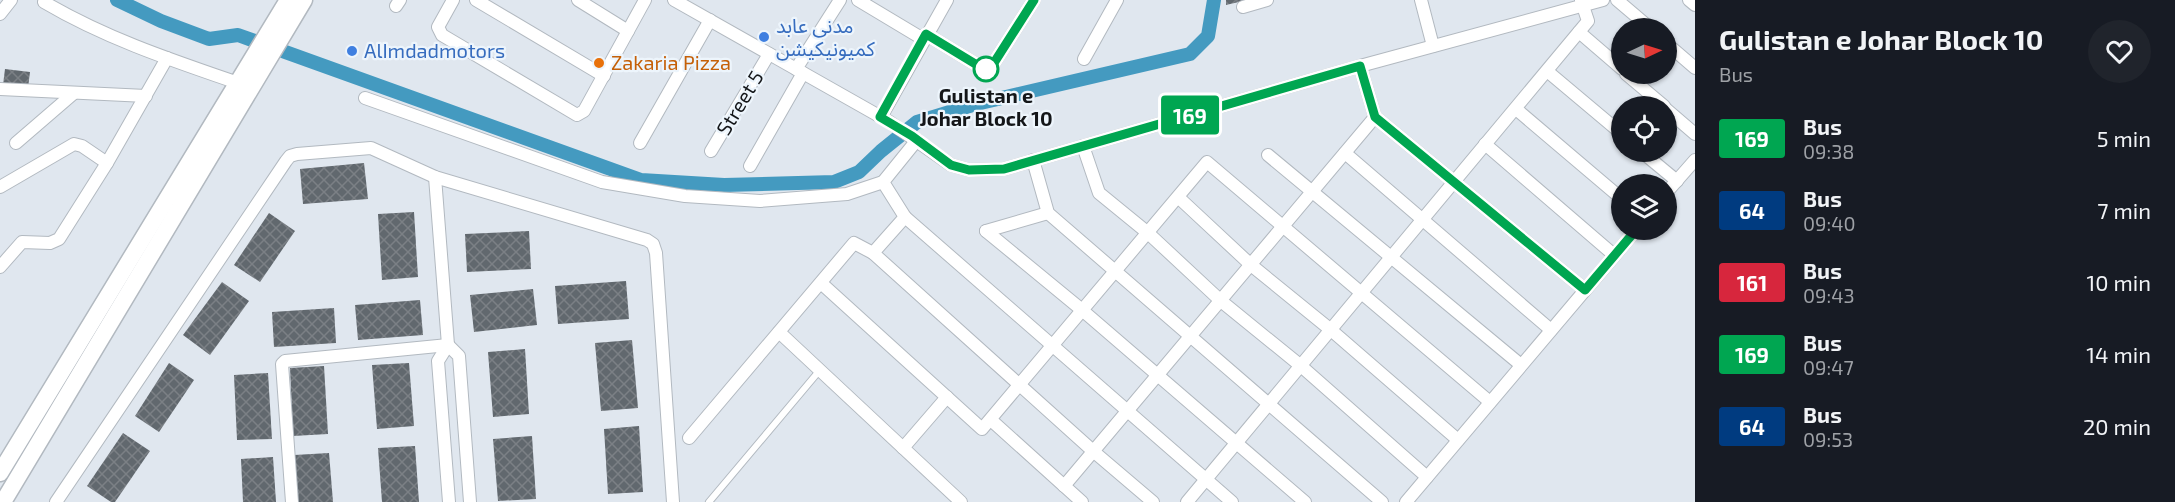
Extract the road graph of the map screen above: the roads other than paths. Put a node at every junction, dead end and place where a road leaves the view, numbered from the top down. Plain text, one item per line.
1 (11, 0) edge
2 (288, 0) edge
3 (304, 0) edge
4 (453, 0) edge
5 (476, 0) edge
6 (578, 0) edge
7 (645, 0) edge
8 (674, 0) edge
9 (840, 0) edge
10 (946, 0) edge
11 (1034, 0) edge
12 (1117, 0) edge
13 (1267, 0) edge
14 (1421, 0) edge
15 (1603, 0) edge
16 (1617, 0) edge
17 (1689, 0) edge
18 (44, 2) dead end
19 (865, 2) edge
20 (1582, 3) edge
21 (1695, 5) edge
22 (1243, 7) dead end
23 (0, 14) edge
24 (1638, 18) edge
25 (710, 20) junction
26 (283, 21) junction
27 (628, 31) junction
28 (1579, 32) junction
29 (924, 37) junction
30 (1434, 46) junction
31 (1677, 52) edge
32 (770, 54) junction
33 (167, 58) junction
34 (1084, 59) dead end
35 (1611, 60) edge
36 (1360, 66) junction
37 (1695, 68) edge
38 (1547, 70) junction
39 (800, 71) junction
40 (604, 75) junction
41 (247, 77) junction
42 (1637, 84) edge
43 (0, 89) edge
44 (74, 93) junction
45 (146, 96) junction
46 (1651, 96) edge
47 (365, 98) dead end
48 (1516, 109) junction
49 (1375, 117) junction
50 (1677, 118) edge
51 (884, 119) junction
52 (1611, 125) edge
53 (1695, 134) edge
54 (914, 138) junction
55 (16, 142) dead end
56 (640, 143) dead end
57 (1485, 144) junction
58 (1083, 146) junction
59 (711, 152) dead end
60 (1345, 153) junction
61 (1268, 155) dead end
62 (1034, 160) junction
63 (1695, 160) edge
64 (1654, 162) edge
65 (107, 163) junction
66 (750, 166) dead end
67 (1668, 174) edge
68 (435, 177) junction
69 (883, 182) junction
70 (1454, 182) junction
71 (1677, 182) edge
72 (0, 187) edge
73 (1611, 190) edge
74 (1312, 192) junction
75 (1178, 197) junction
76 (1048, 213) junction
77 (905, 217) junction
78 (1423, 219) junction
79 (1283, 227) junction
80 (1148, 233) junction
81 (1627, 240) edge
82 (873, 253) junction
83 (1614, 255) junction
84 (1391, 258) junction
85 (1251, 265) junction
86 (0, 267) edge
87 (1116, 271) junction
88 (821, 283) junction
89 (1585, 290) junction
90 (1361, 294) junction
91 (1221, 301) junction
92 (1082, 310) junction
93 (1331, 330) junction
94 (1551, 330) junction
95 (779, 332) junction
96 (1191, 336) junction
97 (448, 345) junction
98 (1053, 346) junction
99 (1521, 365) junction
100 (1301, 366) junction
101 (820, 370) junction
102 (1158, 375) junction
103 (1019, 384) junction
104 (947, 398) junction
105 (1490, 402) junction
106 (1269, 404) junction
107 (1127, 411) junction
108 (991, 420) junction
109 (465, 429) junction
110 (444, 431) junction
111 (689, 438) dead end
112 (1458, 440) junction
113 (1237, 443) junction
114 (903, 448) junction
115 (1093, 451) junction
116 (0, 473) edge
117 (1427, 477) junction
118 (1206, 479) junction
119 (1064, 486) junction
120 (3, 502) edge
121 (56, 502) edge
122 (292, 502) edge
123 (449, 502) edge
124 (470, 502) edge
125 (673, 502) edge
126 (709, 502) edge
127 (961, 502) edge
128 (1082, 502) edge
129 (1153, 502) edge
130 (1187, 502) edge
131 (1232, 502) edge
132 (1305, 502) edge
133 (1382, 502) edge
134 (1406, 502) edge

1 - 23 street
2 - 26 street
3 - 26 street
4 - 40 street
5 - 40 street
6 - 27 street
7 - 27 street
8 - 25 street
9 - 39 street
10 - 29 street
11 - 29 street
12 - 34 street
13 - 22 street
14 - 30 street
15 - 20 street
16 - 24 street
17 - 21 street
18 - 33 street
19 - 29 street
20 - 28 street
20 - 30 street
25 - 32 street
25 - 56 street
26 - 41 street
27 - 40 street
28 - 35 street
28 - 38 street
29 - 51 street
30 - 36 street
31 - 37 street
32 - 39 street
32 - 59 street, Street 5
33 - 41 street
33 - 45 street
36 - 49 street
36 - 58 street
38 - 48 street
38 - 52 street
39 - 51 street
39 - 66 street
41 - 116 street
41 - 120 street
42 - 46 street
43 - 44 street
44 - 45 street
44 - 55 street
45 - 65 street
47 - 69 street
48 - 57 street
48 - 73 street
49 - 60 street
49 - 70 street
50 - 53 street
51 - 54 street
54 - 62 street
54 - 69 street
57 - 70 street
57 - 83 street
58 - 62 street
58 - 80 street
60 - 74 street
60 - 78 street
61 - 74 street
62 - 76 street
63 - 71 street
64 - 67 street
65 - 72 street
65 - 86 street
68 - 97 street
68 - 121 street
68 - 125 street
69 - 77 street
70 - 78 street
70 - 89 street
74 - 79 street
74 - 84 street
75 - 79 street
75 - 80 street
75 - 85 street
76 - 87 street
76 - 92 street
77 - 82 street
77 - 98 street
78 - 84 street
78 - 94 street
79 - 85 street
79 - 90 street
80 - 87 street
80 - 91 street
81 - 83 street
82 - 88 street
82 - 103 street
83 - 89 street
84 - 90 street
84 - 99 street
85 - 91 street
85 - 93 street
87 - 92 street
87 - 96 street
88 - 95 street
88 - 104 street
89 - 94 street
90 - 93 street
90 - 105 street
91 - 96 street
91 - 100 street
92 - 98 street
92 - 102 street
93 - 100 street
93 - 112 street
94 - 99 street
95 - 101 street
95 - 111 street
96 - 102 street
96 - 106 street
97 - 109 street
97 - 110 street
97 - 122 street
98 - 103 street
98 - 107 street
99 - 105 street
100 - 106 street
100 - 117 street
101 - 114 street
101 - 126 lane
102 - 107 street
102 - 113 street
103 - 108 street
103 - 115 street
104 - 108 street
104 - 114 street
105 - 112 street
106 - 113 street
106 - 133 street
107 - 115 street
107 - 118 street
108 - 119 street
109 - 110 street
109 - 124 street
110 - 123 street
112 - 117 street
113 - 118 street
113 - 132 street
114 - 127 street
115 - 119 street
115 - 129 street
117 - 134 street
118 - 130 street
118 - 131 street
119 - 128 street

